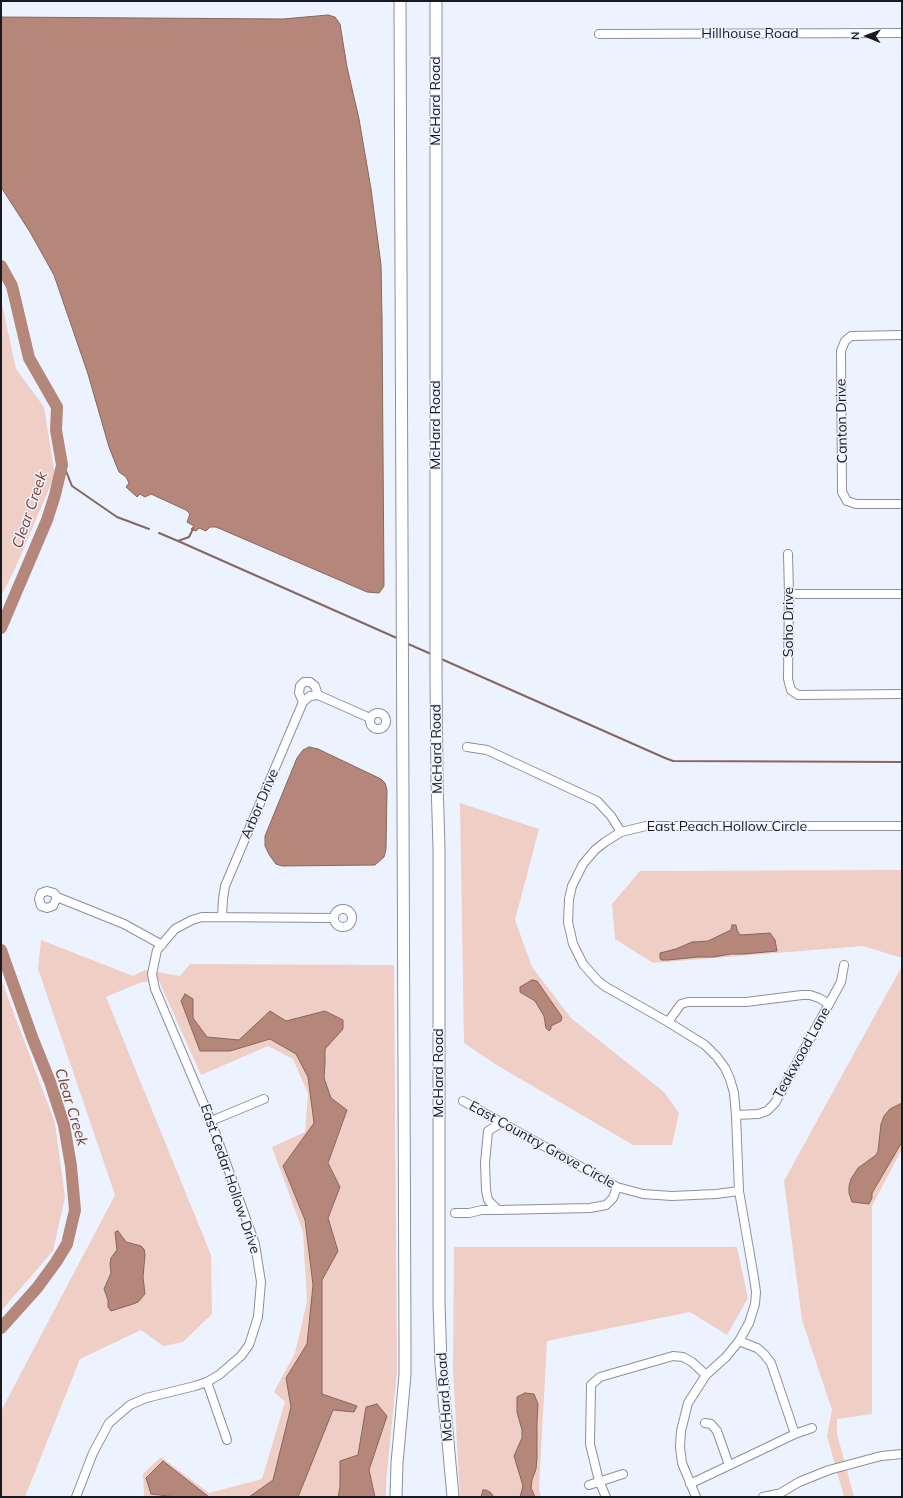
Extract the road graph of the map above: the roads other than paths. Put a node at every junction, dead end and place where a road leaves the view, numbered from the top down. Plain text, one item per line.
1 (400, 1) edge
2 (436, 1) edge
3 (902, 33) edge
4 (599, 34) dead end
5 (902, 335) edge
6 (902, 504) edge
7 (788, 554) dead end
8 (789, 594) junction
9 (902, 594) edge
10 (902, 694) edge
11 (314, 696) junction
12 (303, 702) junction
13 (370, 718) dead end
14 (468, 747) dead end
15 (902, 826) edge
16 (621, 832) junction
17 (57, 897) dead end
18 (222, 916) junction
19 (334, 918) dead end
20 (162, 945) junction
21 (844, 965) dead end
22 (829, 1004) junction
23 (668, 1022) junction
24 (264, 1099) dead end
25 (463, 1101) dead end
26 (736, 1115) junction
27 (212, 1121) junction
28 (500, 1123) junction
29 (617, 1187) junction
30 (740, 1191) junction
31 (498, 1210) junction
32 (455, 1213) dead end
33 (739, 1341) junction
34 (706, 1375) junction
35 (207, 1382) junction
36 (705, 1423) dead end
37 (812, 1428) dead end
38 (795, 1434) junction
39 (227, 1440) dead end
40 (902, 1454) edge
41 (728, 1465) junction
42 (623, 1474) dead end
43 (599, 1481) junction
44 (690, 1484) junction
45 (589, 1485) dead end
46 (776, 1496) edge
47 (76, 1497) edge
48 (396, 1497) edge
49 (453, 1497) edge
50 (606, 1497) edge
51 (696, 1497) edge
52 (763, 1497) edge

1 - 48 main road
2 - 49 main road, McHard Road
3 - 4 street, Hillhouse Road
5 - 6 street, Canton Drive
7 - 8 street, Soho Drive
8 - 9 street
8 - 10 street, Soho Drive
11 - 12 street, Arbor Drive
11 - 12 street
11 - 13 street
12 - 18 street, Arbor Drive
14 - 16 street
15 - 16 street, East Peach Hollow Circle
16 - 23 street, East Peach Hollow Circle
17 - 20 street
18 - 19 street, East Cedar Hollow Drive
18 - 20 street, East Cedar Hollow Drive
20 - 27 street, East Cedar Hollow Drive
21 - 22 street, Teakwood Lane
22 - 23 street
22 - 26 street, Teakwood Lane
23 - 26 street, East Peach Hollow Circle
24 - 27 street
25 - 28 street, East Country Grove Circle
26 - 30 street, East Peach Hollow Circle
27 - 35 street, East Cedar Hollow Drive
28 - 29 street, East Country Grove Circle
28 - 31 street
29 - 30 street, East Country Grove Circle
29 - 31 street
30 - 33 street, East Peach Hollow Circle
31 - 32 street
33 - 34 street, East Peach Hollow Circle
33 - 38 street
34 - 43 street
34 - 44 street, East Peach Hollow Circle
35 - 39 street
35 - 47 street, East Cedar Hollow Drive
36 - 41 street
37 - 38 street
38 - 41 street
40 - 46 street
41 - 44 street
42 - 43 street
43 - 45 street
43 - 50 street
44 - 51 street, East Peach Hollow Circle
46 - 52 street

